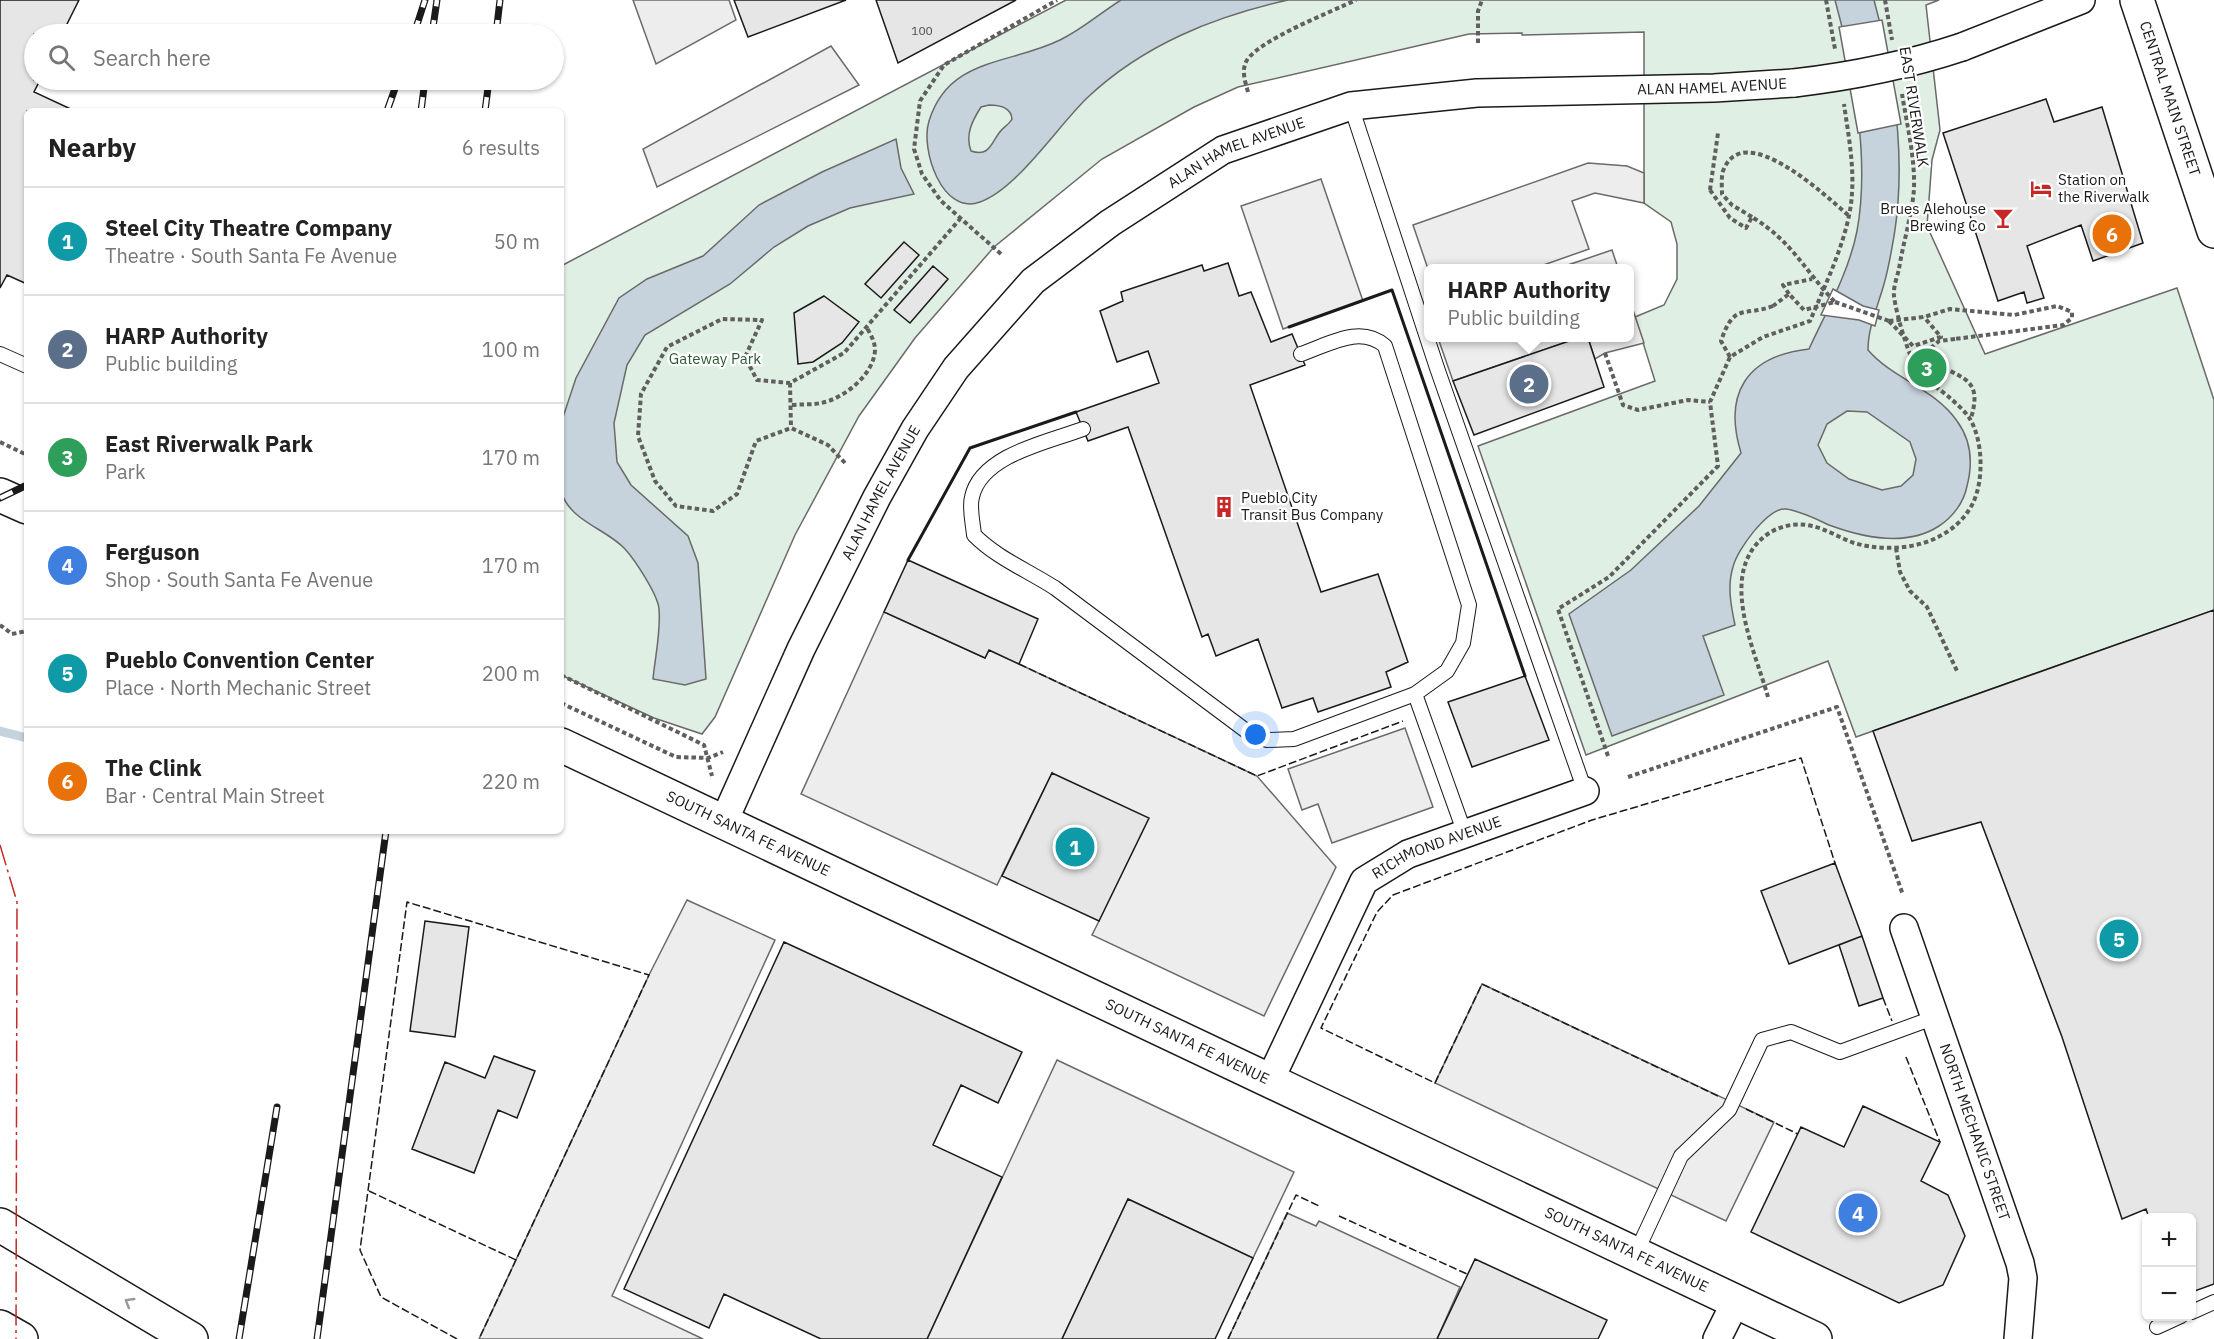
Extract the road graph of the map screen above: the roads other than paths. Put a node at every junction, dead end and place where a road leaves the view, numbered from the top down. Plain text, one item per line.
1 (2081, 0) edge
2 (2137, 0) edge
3 (1351, 106) junction
4 (2214, 231) edge
5 (1424, 328) edge
6 (1428, 342) edge
7 (0, 354) edge
8 (1300, 354) dead end
9 (24, 365) edge
10 (1083, 429) dead end
11 (0, 495) edge
12 (24, 506) edge
13 (1415, 694) junction
14 (564, 746) edge
15 (1585, 791) joint
16 (724, 820) junction
17 (1465, 834) junction
18 (1904, 928) dead end
19 (1934, 1018) junction
20 (1269, 1082) junction
21 (0, 1225) edge
22 (1636, 1253) junction
23 (1736, 1301) junction
24 (2214, 1302) edge
25 (2196, 1310) edge
26 (2171, 1321) edge
27 (0, 1327) edge
28 (2157, 1327) dead end
29 (185, 1335) edge
30 (21, 1339) edge
31 (1717, 1339) edge
32 (1815, 1339) edge
33 (2018, 1339) edge

1 - 3 street, ALAN HAMEL AVENUE, bridge
2 - 4 main road, CENTRAL MAIN STREET
3 - 5 lane
3 - 16 street, ALAN HAMEL AVENUE
6 - 15 lane
7 - 9 lane
8 - 13 lane
10 - 13 lane
11 - 12 main road
13 - 17 lane
14 - 16 main road, SOUTH SANTA FE AVENUE
15 - 17 street, RICHMOND AVENUE
16 - 20 main road, SOUTH SANTA FE AVENUE
17 - 20 street, RICHMOND AVENUE
18 - 19 street, NORTH MECHANIC STREET
19 - 22 lane
19 - 33 street, NORTH MECHANIC STREET
20 - 22 main road, SOUTH SANTA FE AVENUE
29 -> 21 main road
22 - 23 main road, SOUTH SANTA FE AVENUE
23 - 31 street
23 - 32 main road, SOUTH SANTA FE AVENUE
24 - 25 lane
26 - 28 lane
27 - 30 main road

